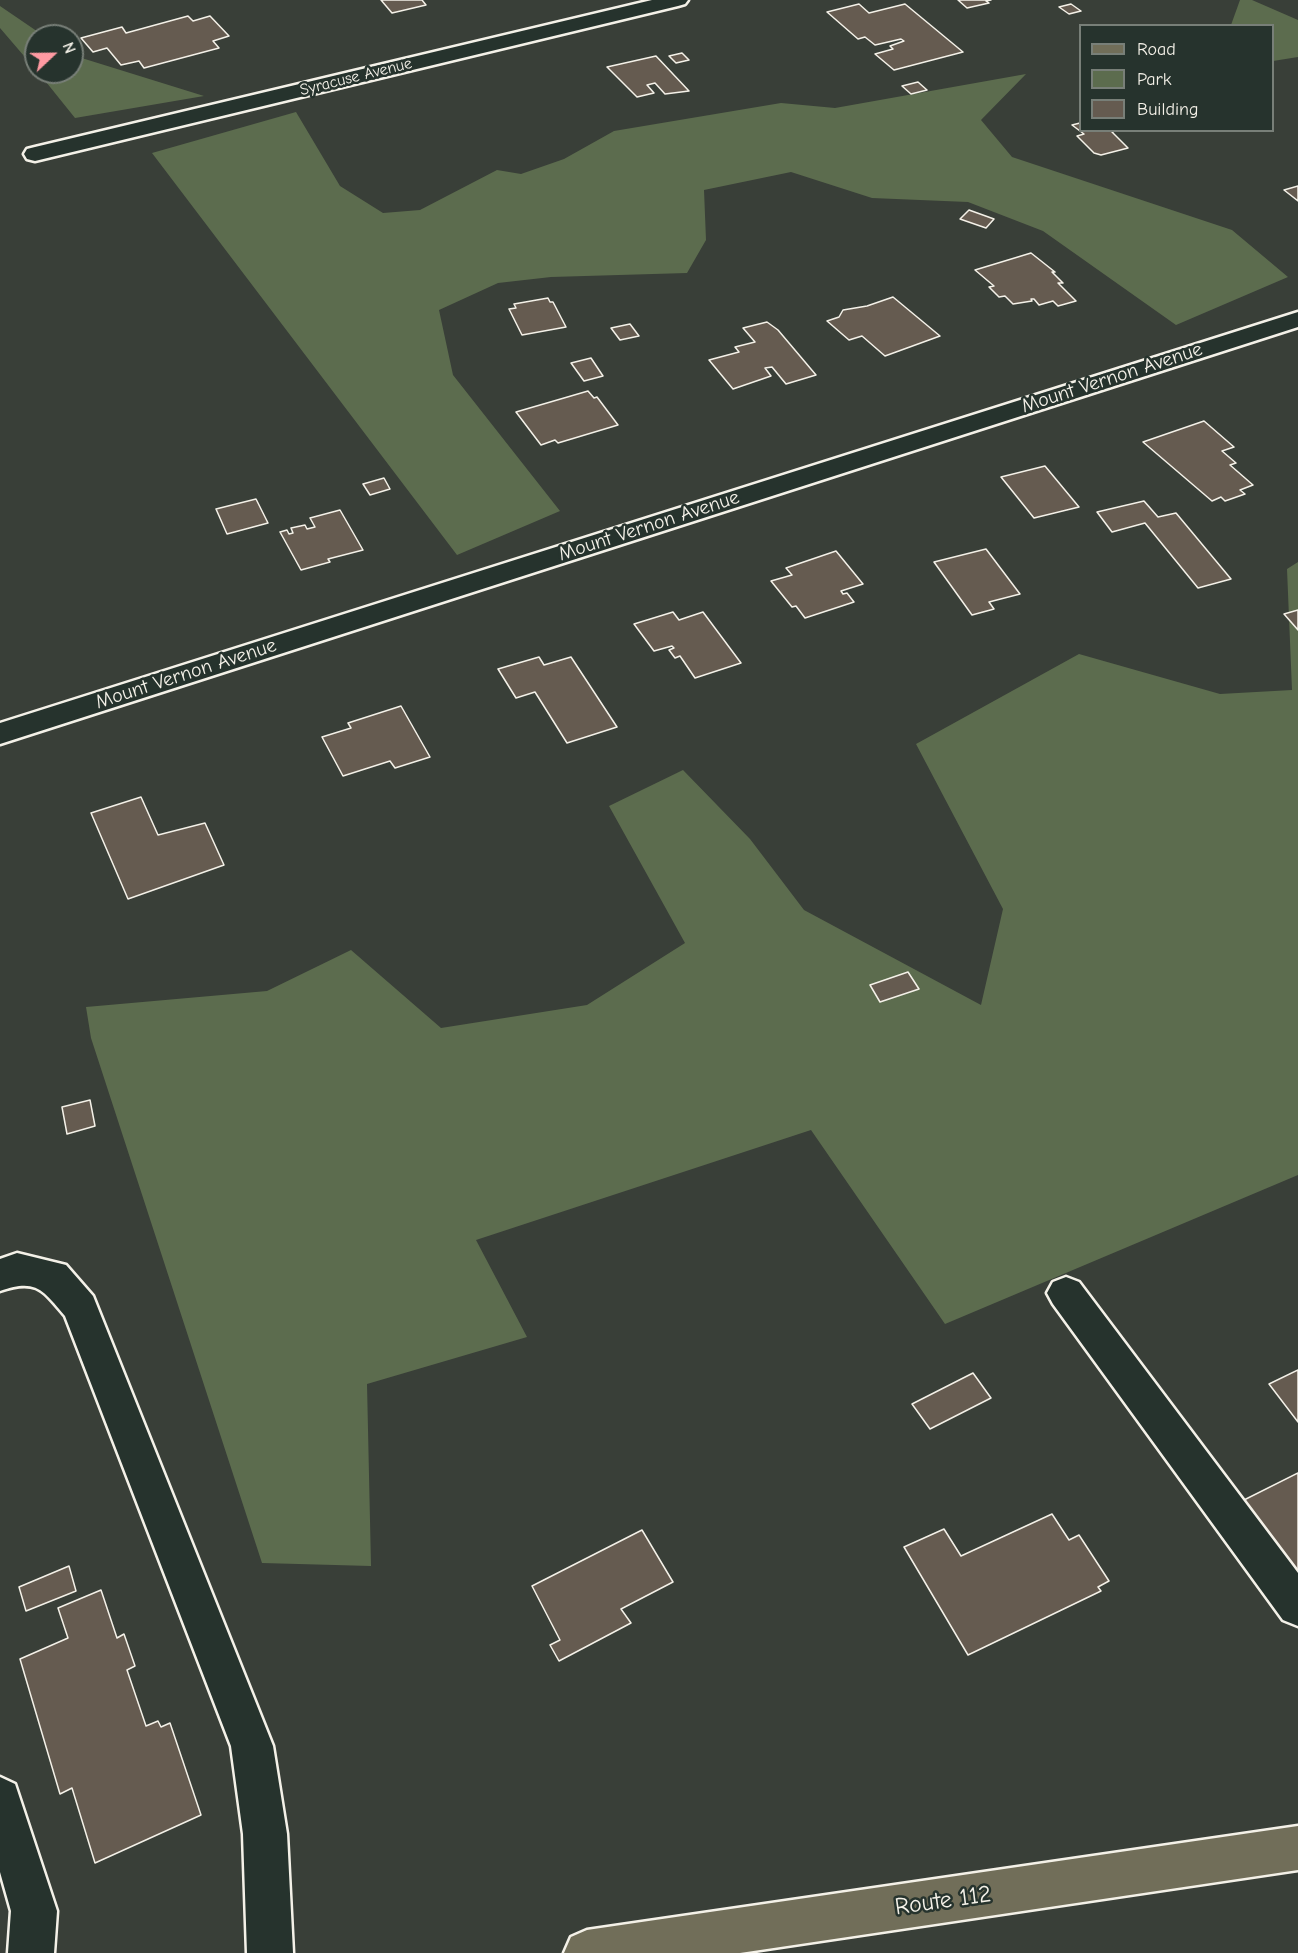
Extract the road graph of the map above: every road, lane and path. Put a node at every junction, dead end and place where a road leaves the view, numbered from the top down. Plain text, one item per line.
1 (678, 0) edge
2 (35, 154) dead end
3 (1298, 319) edge
4 (0, 734) edge
5 (0, 1275) edge
6 (1066, 1293) dead end
7 (1298, 1606) edge
8 (0, 1799) edge
9 (1298, 1848) edge
10 (31, 1953) edge
11 (270, 1953) edge
12 (587, 1953) edge

1 - 2 street, Syracuse Avenue
3 - 4 street, Mount Vernon Avenue
5 - 11 street
6 - 7 street
8 - 10 street
9 - 12 main road, Route 112

